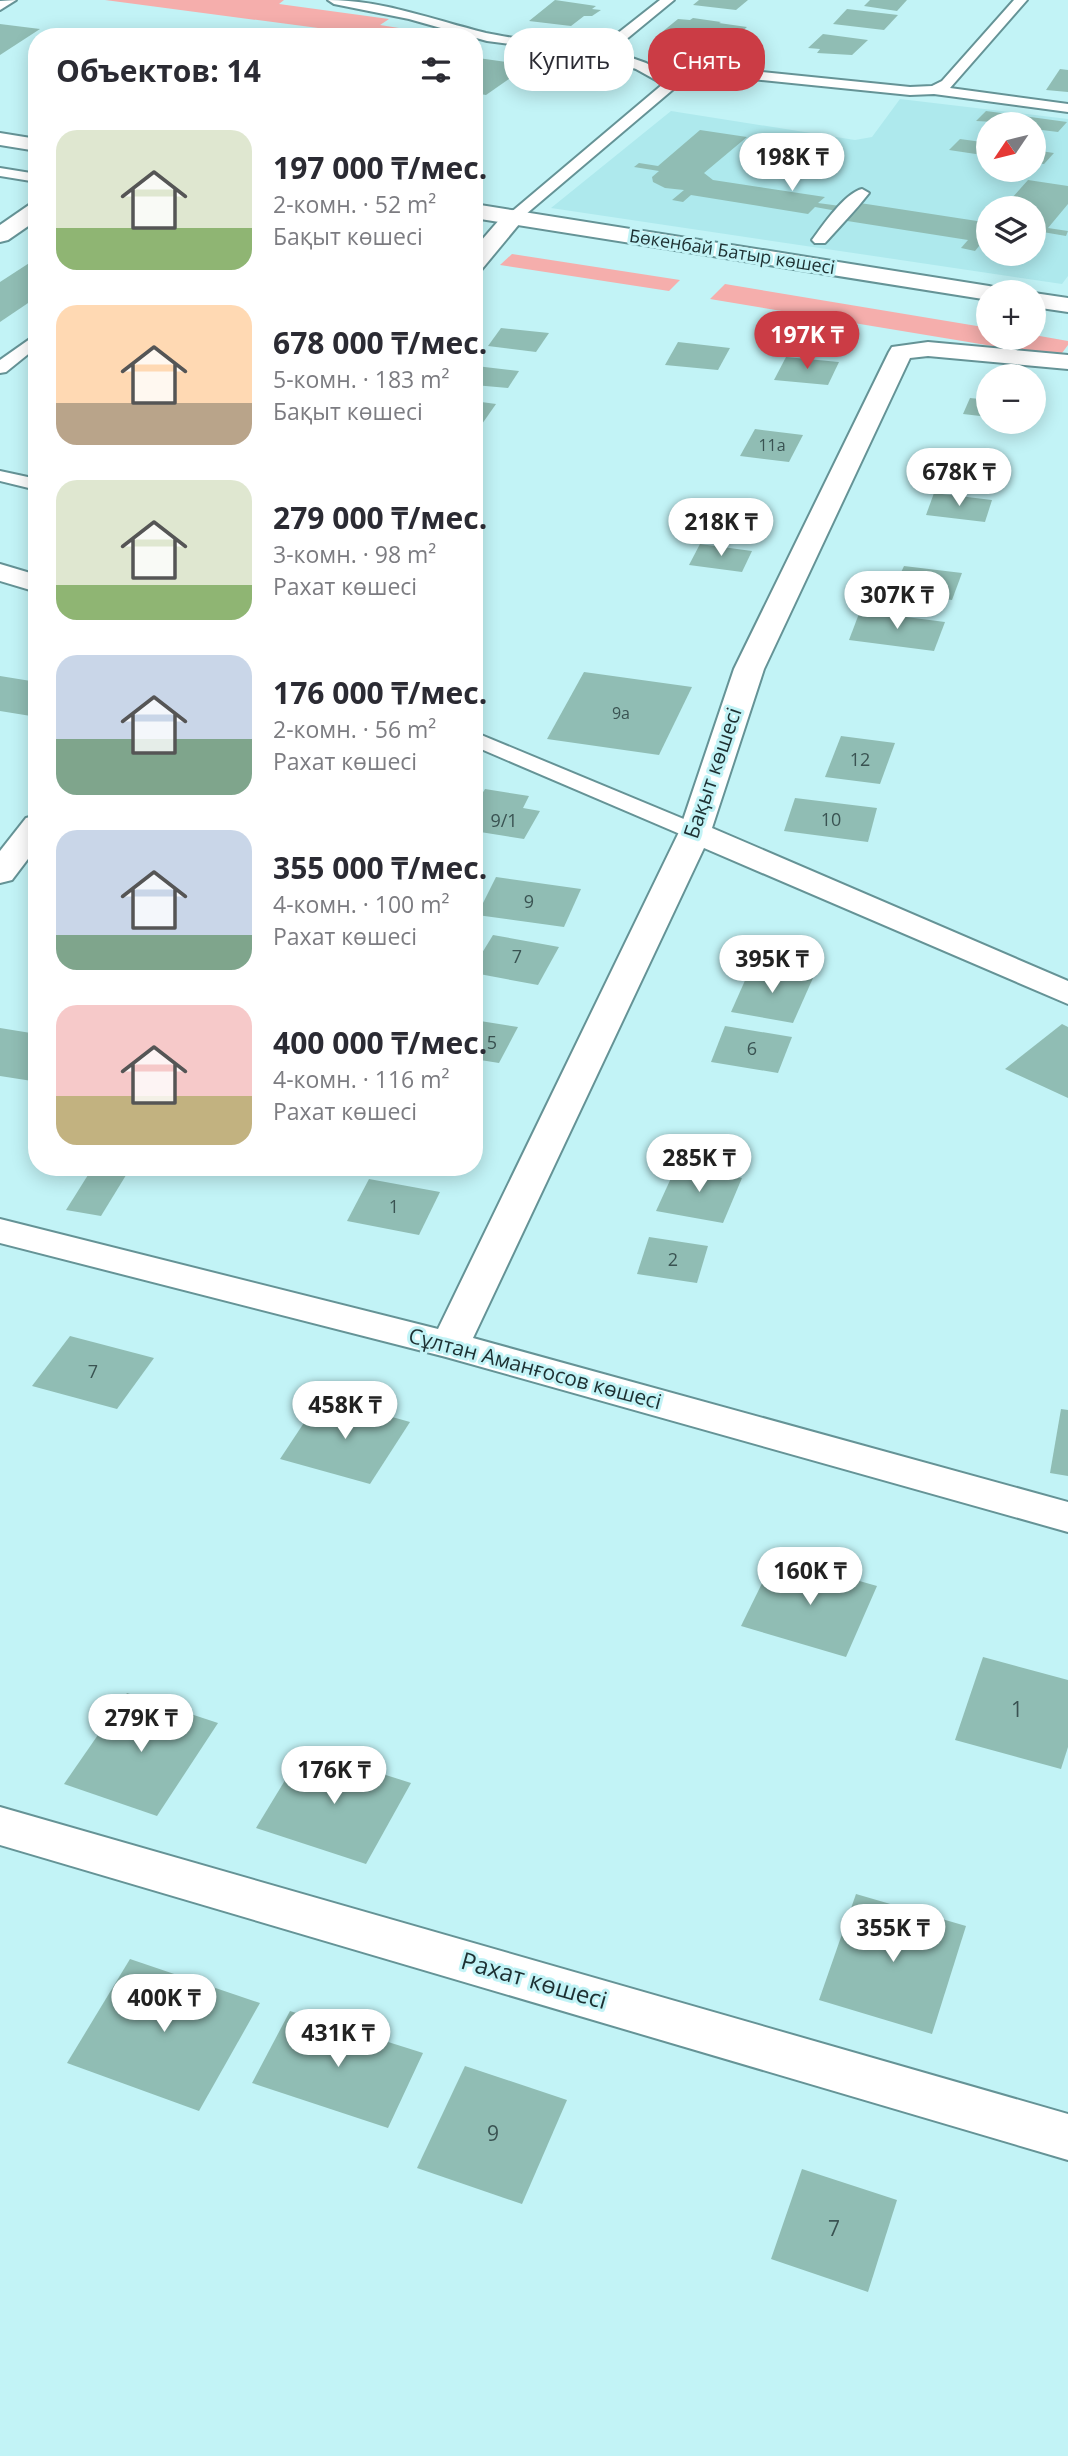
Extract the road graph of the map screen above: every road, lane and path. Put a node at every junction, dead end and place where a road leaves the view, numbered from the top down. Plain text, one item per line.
1 (10, 0) edge
2 (334, 0) edge
3 (668, 0) edge
4 (1021, 0) edge
5 (0, 6) edge
6 (456, 28) edge
7 (632, 28) edge
8 (483, 36) edge
9 (504, 39) edge
10 (765, 76) edge
11 (934, 90) junction
12 (663, 91) edge
13 (1068, 108) edge
14 (0, 139) edge
15 (28, 144) edge
16 (0, 172) edge
17 (28, 177) edge
18 (862, 193) dead end
19 (483, 212) edge
20 (28, 216) edge
21 (514, 217) junction
22 (0, 235) edge
23 (820, 240) dead end
24 (483, 253) edge
25 (976, 291) edge
26 (1046, 302) edge
27 (1068, 305) edge
28 (28, 345) edge
29 (4, 361) edge
30 (28, 361) edge
31 (1068, 362) edge
32 (0, 476) edge
33 (28, 483) edge
34 (0, 572) edge
35 (28, 581) edge
36 (483, 742) edge
37 (695, 832) junction
38 (28, 837) edge
39 (0, 873) edge
40 (1068, 994) edge
41 (0, 1230) edge
42 (450, 1345) junction
43 (1068, 1517) edge
44 (0, 1826) edge
45 (1068, 2137) edge

1 - 5 lane
2 - 6 lane
3 - 7 lane
4 - 11 lane
8 - 9 lane
10 - 11 lane
11 - 13 lane
12 - 21 lane
14 - 15 street
16 - 17 lane
18 - 23 lane
19 - 21 street, Бөкенбай Батыр көшесі
20 - 22 street
21 - 24 street
21 - 25 street, Бөкенбай Батыр көшесі
26 - 27 street
28 - 29 lane
29 - 30 lane
31 - 37 street, Бақыт көшесі
32 - 33 lane
34 - 35 street
36 - 37 lane
37 - 40 street
37 - 42 street, Бақыт көшесі
38 - 39 street
41 - 42 street, Сұлтан Аманғосов көшесі
42 - 43 street, Сұлтан Аманғосов көшесі
44 - 45 street, Рахат көшесі

